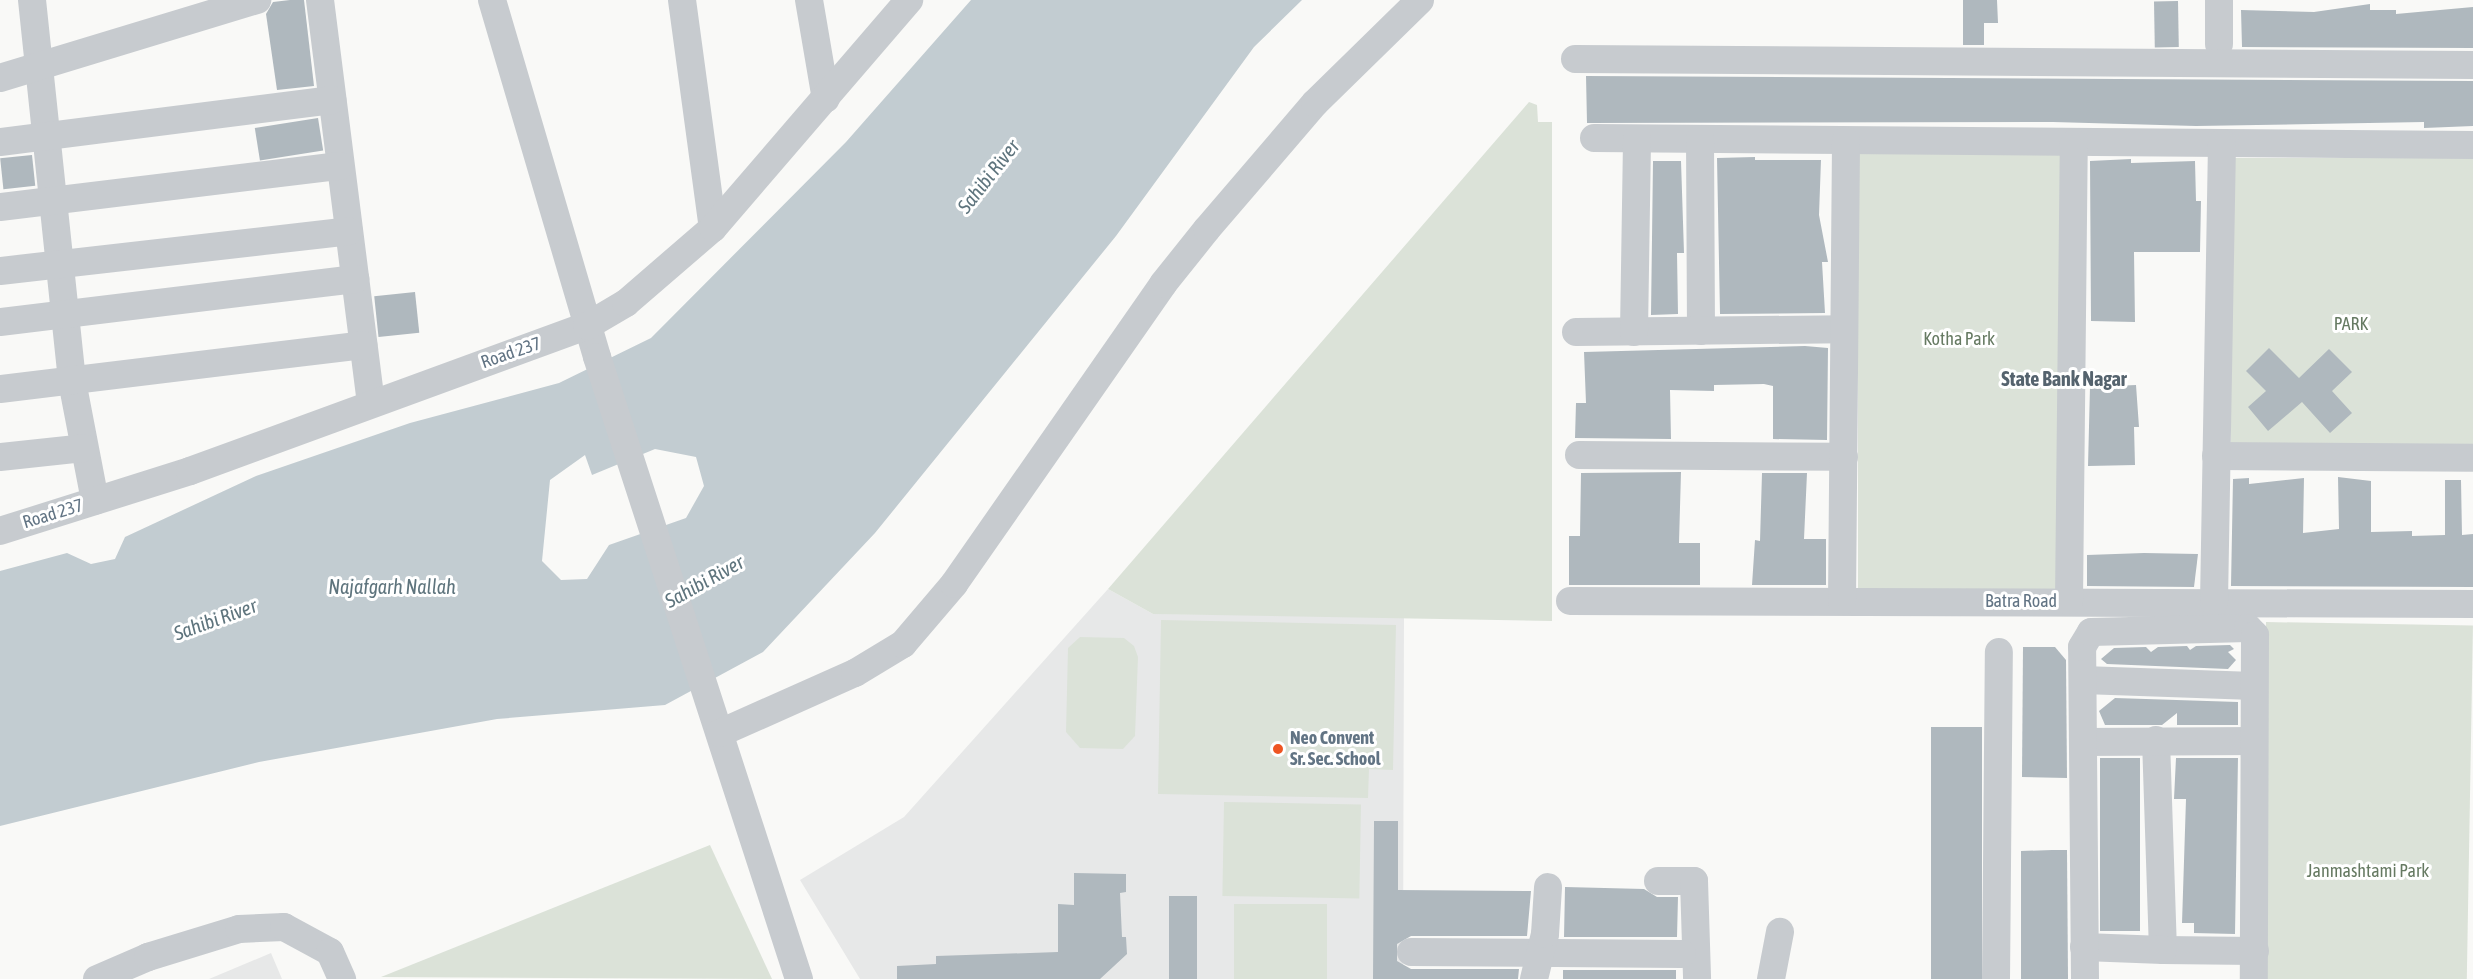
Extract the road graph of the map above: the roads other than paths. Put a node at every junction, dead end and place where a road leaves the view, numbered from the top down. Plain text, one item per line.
1 (32, 0) edge
2 (257, 0) edge
3 (320, 0) edge
4 (492, 0) edge
5 (682, 0) edge
6 (809, 0) edge
7 (1420, 0) edge
8 (2219, 0) edge
9 (896, 6) edge
10 (2219, 44) dead end
11 (1575, 59) dead end
12 (2473, 65) edge
13 (40, 67) junction
14 (0, 78) edge
15 (826, 99) junction
16 (332, 100) junction
17 (46, 135) junction
18 (1594, 138) dead end
19 (1637, 139) junction
20 (1700, 139) junction
21 (1846, 141) junction
22 (0, 142) edge
23 (2074, 142) junction
24 (2222, 144) junction
25 (2473, 144) edge
26 (340, 166) junction
27 (53, 201) junction
28 (0, 207) edge
29 (713, 228) junction
30 (349, 231) junction
31 (60, 264) junction
32 (0, 271) edge
33 (355, 279) junction
34 (65, 314) junction
35 (0, 322) edge
36 (587, 326) junction
37 (1845, 329) junction
38 (1701, 331) junction
39 (1576, 332) dead end
40 (1634, 332) junction
41 (363, 345) junction
42 (72, 381) junction
43 (0, 389) edge
44 (371, 402) junction
45 (84, 448) junction
46 (1579, 455) dead end
47 (2217, 456) junction
48 (0, 457) edge
49 (1844, 457) junction
50 (2473, 458) edge
51 (95, 501) junction
52 (0, 531) edge
53 (1570, 601) dead end
54 (1842, 601) junction
55 (2069, 601) junction
56 (2214, 602) junction
57 (2473, 604) edge
58 (1999, 652) dead end
59 (2083, 680) junction
60 (2254, 686) junction
61 (720, 733) junction
62 (2156, 740) junction
63 (2254, 741) junction
64 (2084, 742) junction
65 (1658, 881) dead end
66 (1548, 888) dead end
67 (1780, 932) dead end
68 (2084, 947) junction
69 (2163, 950) junction
70 (2255, 951) junction
71 (1411, 952) dead end
72 (1682, 954) dead end
73 (1537, 966) edge
74 (98, 979) edge
75 (342, 979) edge
76 (799, 979) edge
77 (1696, 979) edge
78 (1771, 979) edge
79 (1996, 979) edge
80 (2085, 979) edge
81 (2254, 979) edge

1 - 13 street
2 - 13 street
3 - 16 street
4 - 36 street
5 - 29 street
6 - 15 street
7 - 61 street
8 - 10 street
9 - 15 street, Road 237
11 - 12 street
13 - 14 street
13 - 17 street
15 - 29 street, Road 237
16 - 17 street
16 - 26 street
17 - 22 street
17 - 27 street
18 - 19 street
19 - 20 street
19 - 40 street
20 - 21 street
20 - 38 street
21 - 23 street
21 - 37 street
23 - 24 street
23 - 55 street
24 - 25 street
24 - 47 street
26 - 27 street
26 - 30 street
27 - 28 street
27 - 31 street
29 - 36 street, Road 237
30 - 31 street
30 - 33 street
31 - 32 street
31 - 34 street
33 - 34 street
33 - 41 street
34 - 35 street
34 - 42 street
36 - 44 street, Road 237
36 - 61 street
37 - 38 street
37 - 49 street
38 - 40 street
39 - 40 street
41 - 42 street
41 - 44 street
42 - 43 street
42 - 45 street
44 - 51 street, Road 237
45 - 48 street
45 - 51 street
46 - 49 street
47 - 50 street
47 - 56 street
49 - 54 street
51 - 52 street, Road 237
53 - 54 street, Batra Road
54 - 55 street, Batra Road
55 - 56 street, Batra Road
56 - 57 street, Batra Road
58 - 79 street
59 - 60 street
59 - 60 street
59 - 64 street
60 - 63 street
61 - 76 street
62 - 63 street
62 - 64 street
62 - 69 street
63 - 70 street
64 - 68 street
65 - 77 street
66 - 73 street
67 - 78 street
68 - 69 street
68 - 80 street
69 - 70 street
70 - 81 street
71 - 73 street
72 - 73 street
74 - 75 street

